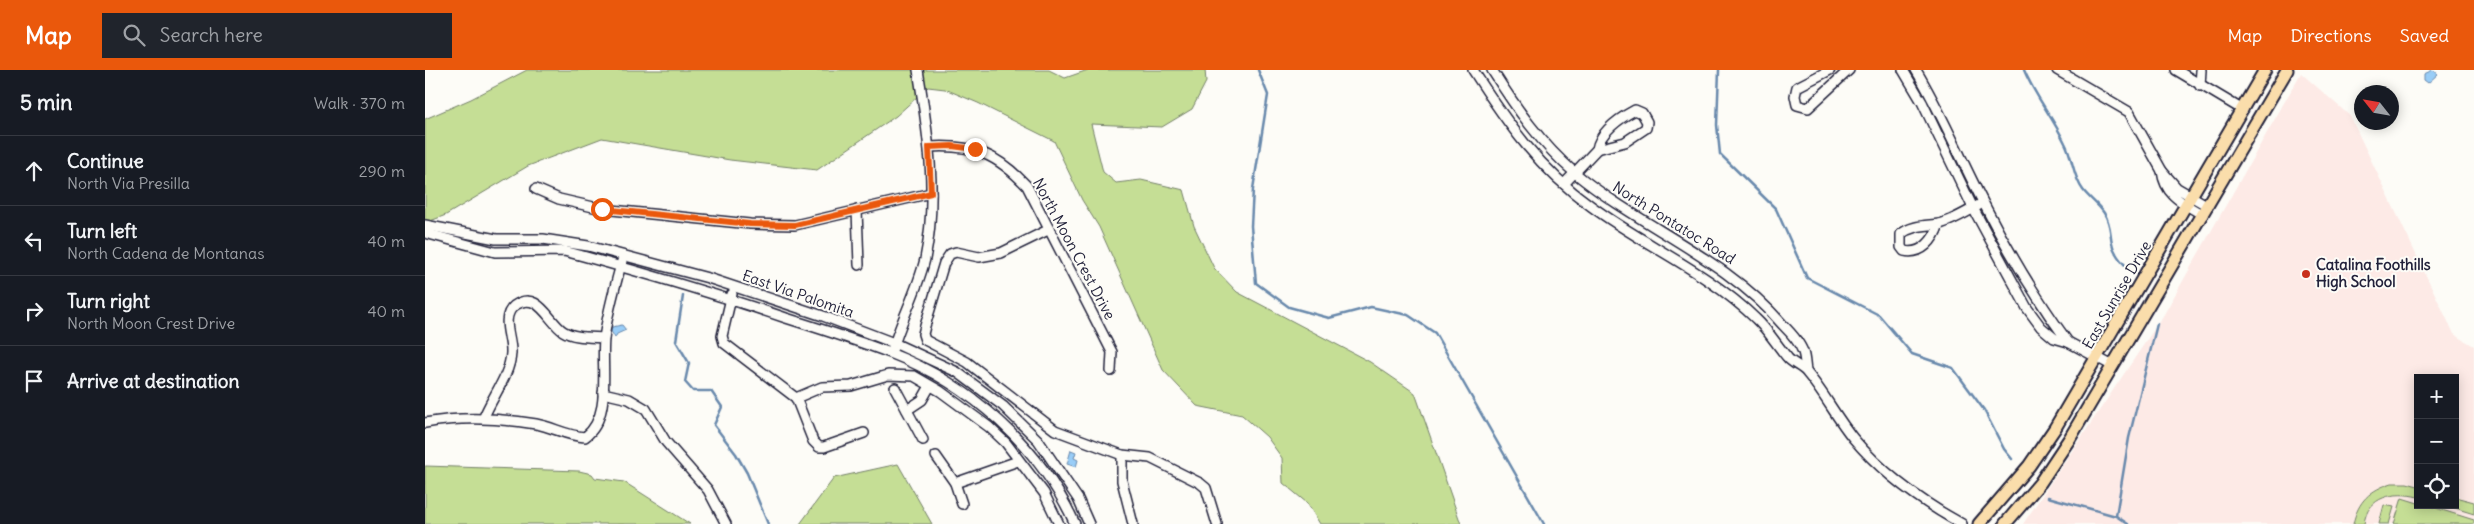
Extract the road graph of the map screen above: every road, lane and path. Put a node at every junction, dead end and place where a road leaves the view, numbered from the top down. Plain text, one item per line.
1 (917, 70) edge
2 (1473, 70) edge
3 (1492, 70) edge
4 (1830, 70) edge
5 (1849, 70) edge
6 (1903, 70) edge
7 (1916, 70) edge
8 (2057, 70) edge
9 (2175, 70) edge
10 (2201, 70) edge
11 (2265, 70) edge
12 (2287, 70) edge
13 (2200, 86) junction
14 (2243, 110) junction
15 (929, 147) junction
16 (1597, 149) junction
17 (1575, 172) junction
18 (1564, 184) junction
19 (536, 189) dead end
20 (931, 193) junction
21 (2189, 201) junction
22 (1983, 203) junction
23 (1973, 208) junction
24 (857, 210) junction
25 (2206, 211) junction
26 (1939, 224) dead end
27 (425, 226) edge
28 (1048, 230) junction
29 (425, 233) edge
30 (623, 256) junction
31 (859, 265) dead end
32 (621, 266) junction
33 (734, 287) junction
34 (730, 299) junction
35 (604, 338) junction
36 (2068, 342) junction
37 (894, 343) junction
38 (891, 353) junction
39 (2098, 358) junction
40 (2113, 366) junction
41 (1111, 371) dead end
42 (1806, 371) junction
43 (930, 386) junction
44 (895, 388) dead end
45 (603, 393) junction
46 (796, 398) junction
47 (907, 410) junction
48 (484, 417) junction
49 (425, 423) edge
50 (864, 433) dead end
51 (923, 440) dead end
52 (936, 456) dead end
53 (1122, 456) junction
54 (1018, 461) junction
55 (955, 483) junction
56 (962, 504) dead end
57 (726, 524) edge
58 (1059, 524) edge
59 (1075, 524) edge
60 (1089, 524) edge
61 (1133, 524) edge
62 (1217, 524) edge
63 (1962, 524) edge
64 (1979, 524) edge
65 (2005, 524) edge

1 - 15 street
2 - 18 street, North Pontatoc Road
3 - 17 street, North Pontatoc Road
4 - 5 street
6 - 23 street
7 - 22 street
8 - 21 street
9 - 13 street
10 - 13 street
11 - 14 main road, East Sunrise Drive
12 - 25 main road
13 - 14 street
14 - 21 main road, East Sunrise Drive
15 - 20 street
15 - 28 street, North Moon Crest Drive
16 - 16 street
16 - 17 street
17 - 18 street
17 - 42 street, North Pontatoc Road
18 - 42 street, North Pontatoc Road
19 - 24 street
20 - 24 street
20 - 37 street
21 - 25 street
21 - 39 main road, East Sunrise Drive
22 - 23 street
22 - 36 street
23 - 26 street
23 - 36 street
24 - 31 street
25 - 40 main road
27 - 30 street, East Via Palomita
28 - 41 street, North Moon Crest Drive
28 - 53 street
29 - 32 street, East Via Palomita
30 - 32 street
30 - 33 street, East Via Palomita
32 - 34 street, East Via Palomita
32 - 35 street
33 - 34 street
33 - 37 street, East Via Palomita
34 - 38 street, East Via Palomita
34 - 46 street
35 - 45 street
35 - 48 street
36 - 39 street
37 - 38 street
37 - 60 street, East Via Palomita
38 - 59 street, East Via Palomita
39 - 40 street
39 - 64 main road, East Sunrise Drive
40 - 65 main road
42 - 63 street, North Pontatoc Road
43 - 46 street
43 - 47 street
43 - 54 street
44 - 47 street
45 - 48 street
45 - 57 street
46 - 50 street
47 - 51 street
48 - 49 street
52 - 55 street
53 - 61 street
53 - 62 street
54 - 55 street
54 - 58 street
55 - 56 street

